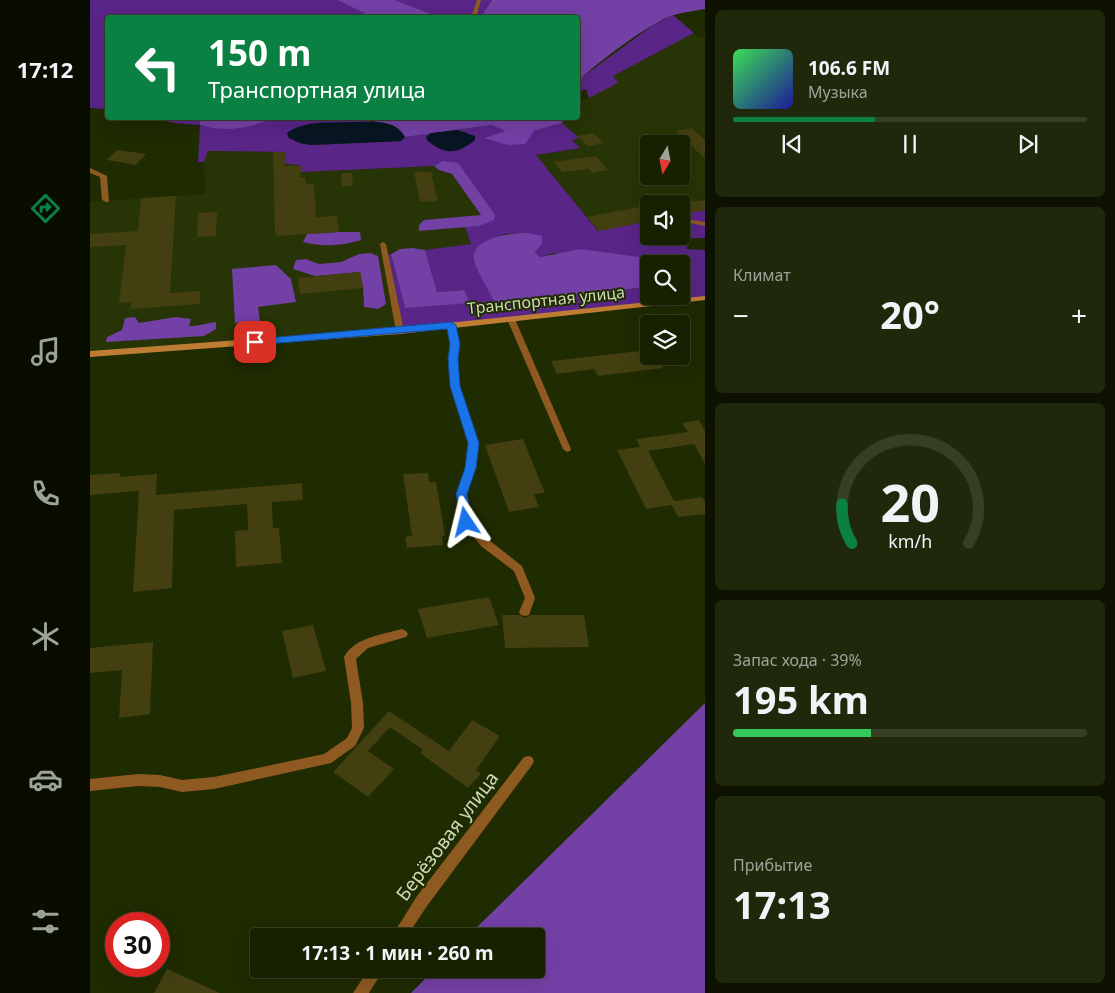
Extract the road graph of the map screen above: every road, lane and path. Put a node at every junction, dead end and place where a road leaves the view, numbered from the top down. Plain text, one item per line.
1 (479, 0) edge
2 (474, 15) edge
3 (90, 170) edge
4 (106, 200) dead end
5 (692, 222) dead end
6 (705, 224) edge
7 (383, 244) dead end
8 (705, 298) edge
9 (511, 319) junction
10 (451, 325) junction
11 (400, 331) junction
12 (90, 354) edge
13 (567, 449) dead end
14 (525, 612) dead end
15 (402, 634) dead end
16 (528, 761) dead end
17 (90, 785) edge
18 (403, 928) edge
19 (370, 978) edge
20 (360, 993) edge

1 - 2 lane
3 - 4 street
5 - 6 lane
7 - 11 lane
8 - 9 main road, Транспортная улица
9 - 10 main road, Транспортная улица
9 - 13 lane
10 - 11 main road, Транспортная улица
10 - 14 street
11 - 12 main road, Транспортная улица
15 - 17 street
16 - 18 street, Берёзовая улица
19 - 20 street

